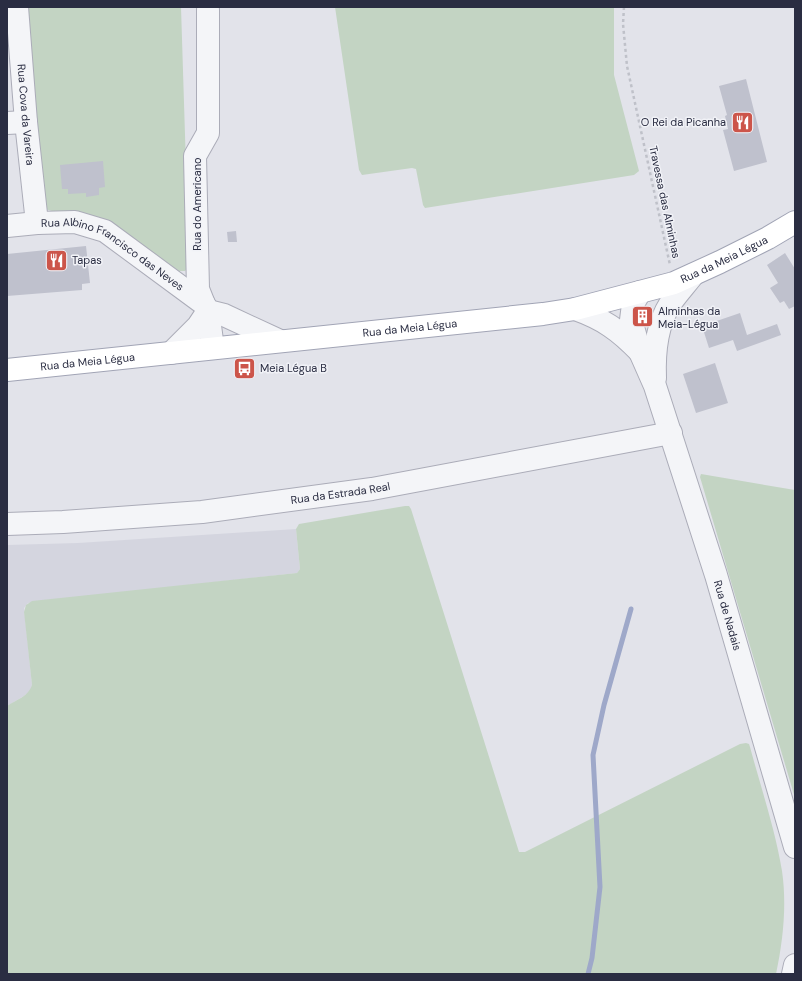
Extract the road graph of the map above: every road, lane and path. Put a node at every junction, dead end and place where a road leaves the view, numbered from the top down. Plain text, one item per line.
1 (17, 7) edge
2 (624, 7) edge
3 (208, 10) dead end
4 (17, 122) edge
5 (795, 222) edge
6 (37, 223) junction
7 (7, 226) edge
8 (683, 279) junction
9 (645, 291) junction
10 (575, 309) junction
11 (212, 310) junction
12 (280, 341) junction
13 (648, 347) junction
14 (221, 348) junction
15 (171, 353) junction
16 (7, 370) edge
17 (670, 433) junction
18 (7, 524) edge
19 (795, 847) edge
20 (795, 965) edge
21 (793, 974) edge

1 - 4 street, Rua Cova da Vareira
2 - 8 path, Travessa das Alminhas
3 - 11 street, Rua do Americano
4 - 6 street, Rua Cova da Vareira
5 - 8 main road, Rua da Meia Légua
6 - 7 street, Rua Albino Francisco das Neves
6 - 11 street, Rua Albino Francisco das Neves
8 - 9 main road, Rua da Meia Légua
8 - 13 street, Rua de Nadais
9 - 10 main road, Rua da Meia Légua
9 - 13 street, Rua de Nadais
10 - 12 main road, Rua da Meia Légua
10 - 13 street
11 - 12 street, Rua Albino Francisco das Neves
11 - 14 street
11 - 15 street
12 - 14 main road, Rua da Meia Légua
13 - 17 street, Rua de Nadais
14 - 15 main road, Rua da Meia Légua
15 - 16 main road, Rua da Meia Légua
17 - 18 street, Rua da Estrada Real
17 - 19 street, Rua de Nadais
20 - 21 street

